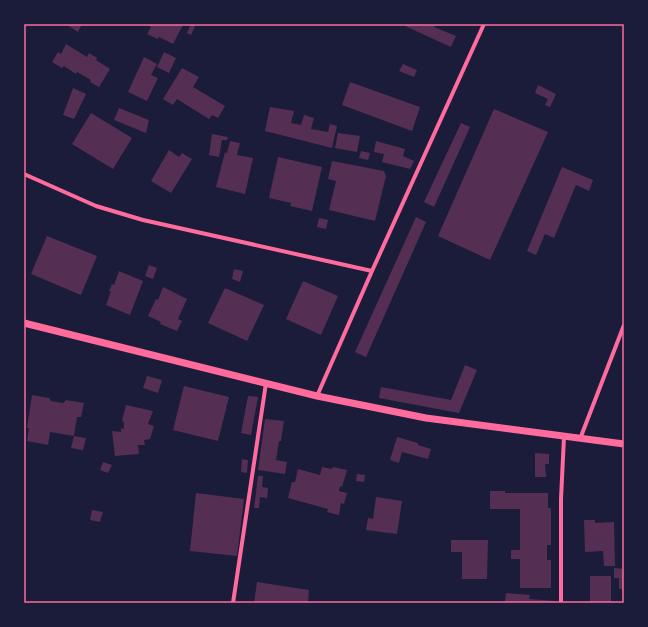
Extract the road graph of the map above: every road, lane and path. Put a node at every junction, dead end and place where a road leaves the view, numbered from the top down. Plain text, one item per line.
1 (484, 24) edge
2 (24, 174) edge
3 (372, 271) junction
4 (24, 323) edge
5 (624, 325) edge
6 (266, 383) junction
7 (317, 396) junction
8 (564, 437) junction
9 (580, 439) junction
10 (624, 444) edge
11 (233, 603) edge
12 (561, 603) edge

1 - 3 street
2 - 3 street
3 - 7 street
4 - 6 street
5 - 9 street
6 - 7 street
6 - 11 street
7 - 8 street
8 - 9 street
8 - 12 street
9 - 10 street

